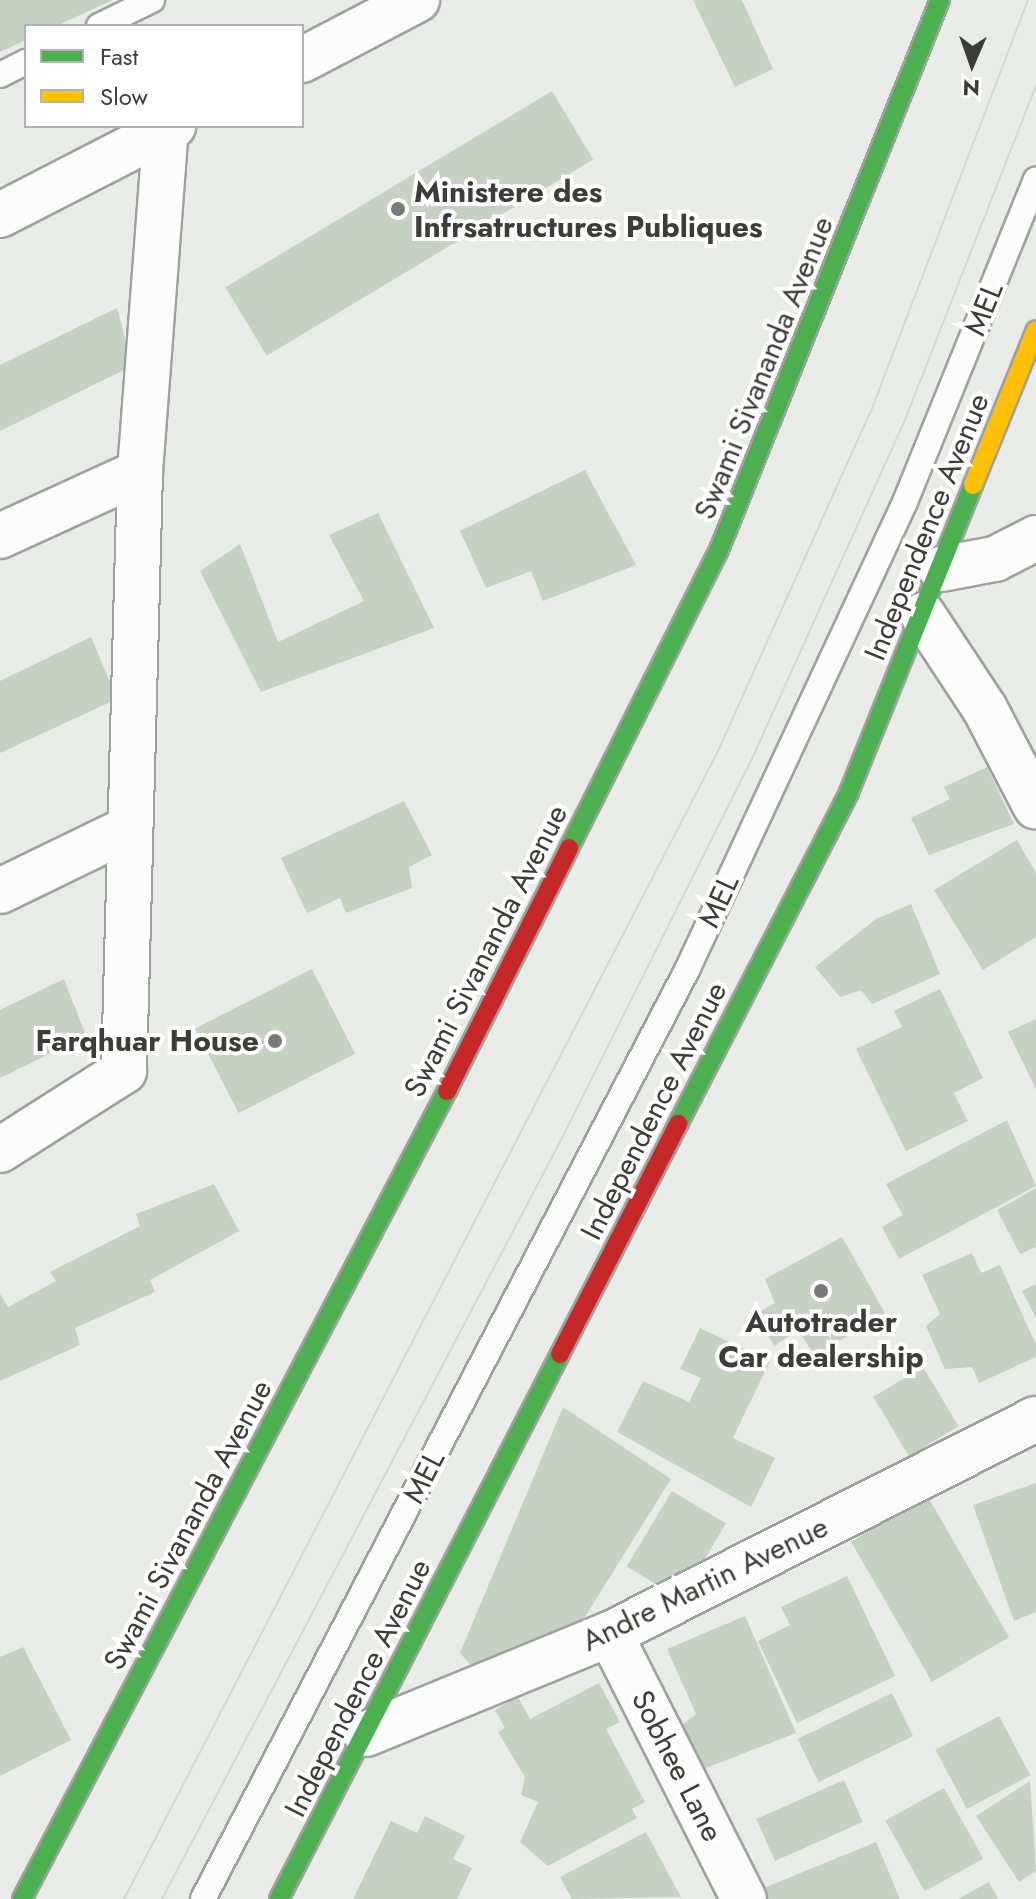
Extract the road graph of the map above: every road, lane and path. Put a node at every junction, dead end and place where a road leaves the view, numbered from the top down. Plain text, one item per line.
1 (152, 0) edge
2 (417, 0) edge
3 (940, 0) edge
4 (103, 24) edge
5 (304, 59) edge
6 (24, 63) edge
7 (0, 75) edge
8 (170, 128) edge
9 (1036, 180) edge
10 (0, 215) edge
11 (1036, 330) edge
12 (140, 472) junction
13 (0, 536) edge
14 (1036, 538) edge
15 (941, 569) junction
16 (923, 615) junction
17 (1036, 807) edge
18 (130, 828) junction
19 (0, 891) edge
20 (0, 1150) edge
21 (1036, 1419) edge
22 (610, 1634) junction
23 (366, 1734) junction
24 (22, 1899) edge
25 (203, 1899) edge
26 (279, 1899) edge
27 (744, 1899) edge

1 - 4 lane
2 - 5 street
3 - 24 street, Swami Sivananda Avenue
6 - 7 lane
8 - 10 street
8 - 12 street
9 - 25 lane, MEL
11 - 15 street, Independence Avenue
12 - 13 street
12 - 18 street
14 - 15 street
15 - 16 street, Independence Avenue
16 - 17 street
16 - 23 street, Independence Avenue
18 - 19 street
18 - 20 street
21 - 22 street, Andre Martin Avenue
22 - 23 street, Andre Martin Avenue
22 - 27 street, Sobhee Lane
23 - 26 street, Independence Avenue

